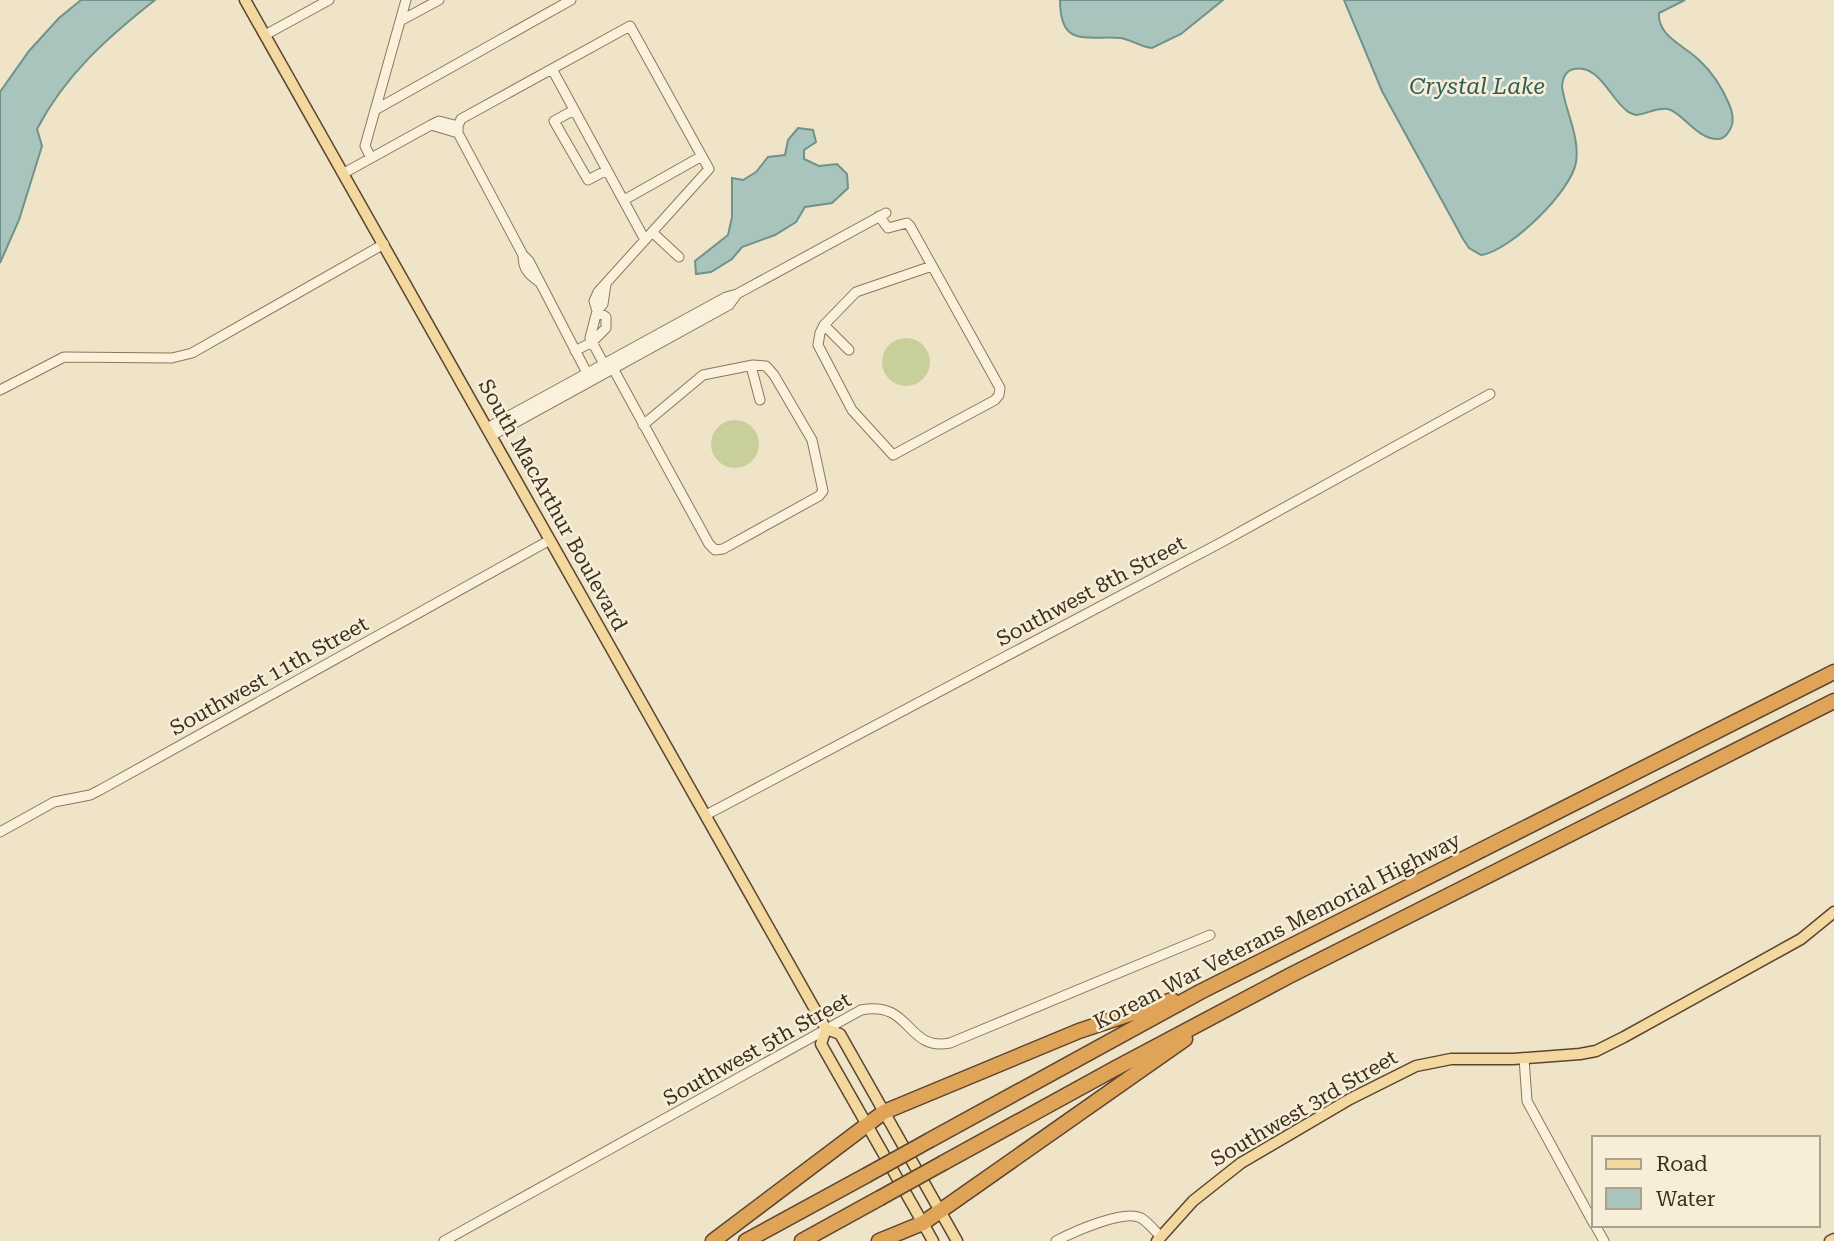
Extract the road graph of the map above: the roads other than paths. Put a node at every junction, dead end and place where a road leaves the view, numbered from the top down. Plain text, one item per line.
1 (245, 0) edge
2 (329, 0) edge
3 (406, 0) edge
4 (439, 0) edge
5 (572, 0) edge
6 (400, 21) junction
7 (265, 35) junction
8 (552, 69) junction
9 (375, 110) junction
10 (574, 110) junction
11 (458, 130) junction
12 (702, 156) junction
13 (371, 158) junction
14 (607, 170) junction
15 (344, 173) junction
16 (624, 200) junction
17 (649, 236) junction
18 (384, 244) junction
19 (680, 257) dead end
20 (932, 266) junction
21 (824, 325) junction
22 (592, 342) junction
23 (849, 350) dead end
24 (575, 351) junction
25 (608, 366) junction
26 (751, 366) junction
27 (587, 373) junction
28 (0, 390) edge
29 (1490, 394) dead end
30 (760, 400) dead end
31 (643, 425) junction
32 (489, 432) junction
33 (550, 540) junction
34 (1834, 672) edge
35 (1834, 701) edge
36 (706, 815) junction
37 (0, 832) edge
38 (1834, 912) edge
39 (1210, 935) dead end
40 (1200, 992) junction
41 (1219, 1012) junction
42 (826, 1029) junction
43 (1524, 1058) junction
44 (884, 1112) junction
45 (868, 1125) junction
46 (940, 1212) junction
47 (1592, 1219) edge
48 (923, 1223) junction
49 (1159, 1239) edge
50 (444, 1241) edge
51 (713, 1241) edge
52 (746, 1241) edge
53 (802, 1241) edge
54 (880, 1241) edge
55 (933, 1241) edge
56 (957, 1241) edge
57 (1056, 1241) edge

1 - 7 main road, South MacArthur Boulevard
2 - 7 street
3 - 6 street
4 - 6 street
5 - 9 street
6 - 9 street
7 - 15 main road, South MacArthur Boulevard
8 - 10 street
8 - 11 street
8 - 12 street
9 - 13 street
10 - 14 street
10 - 14 street
11 - 13 street
11 - 24 street
12 - 16 street
12 - 17 street
13 - 15 street
14 - 16 street
15 - 18 main road, South MacArthur Boulevard
16 - 17 street
17 - 19 street
17 - 22 street
18 - 28 street
18 - 32 main road, South MacArthur Boulevard
20 - 21 street
20 - 21 street
20 - 25 street
21 - 23 street
22 - 24 street
22 - 25 street
24 - 27 street
25 - 27 street
25 - 31 street
25 - 32 street
26 - 30 street
26 - 31 street
26 - 31 street
27 - 32 street
29 - 36 street, Southwest 8th Street
32 - 33 main road, South MacArthur Boulevard
33 - 36 main road, South MacArthur Boulevard
33 - 37 street, Southwest 11th Street
34 - 40 highway, Korean War Veterans Memorial Highway
35 - 41 highway
36 - 42 main road, South MacArthur Boulevard
38 - 43 main road, Southwest 3rd Street
39 - 42 street, Southwest 5th Street
40 - 44 highway
40 - 52 highway, Korean War Veterans Memorial Highway, bridge
41 - 46 highway
41 - 53 highway, bridge
42 - 44 main road, South MacArthur Boulevard
42 - 45 main road, South MacArthur Boulevard
42 - 50 street, Southwest 5th Street
43 - 47 street
43 - 49 main road, Southwest 3rd Street
44 - 45 highway
44 - 46 main road, South MacArthur Boulevard
45 - 48 main road, South MacArthur Boulevard
45 - 51 highway
46 - 48 highway
46 - 56 main road, South MacArthur Boulevard
48 - 54 highway
48 - 55 main road, South MacArthur Boulevard
49 - 57 street

